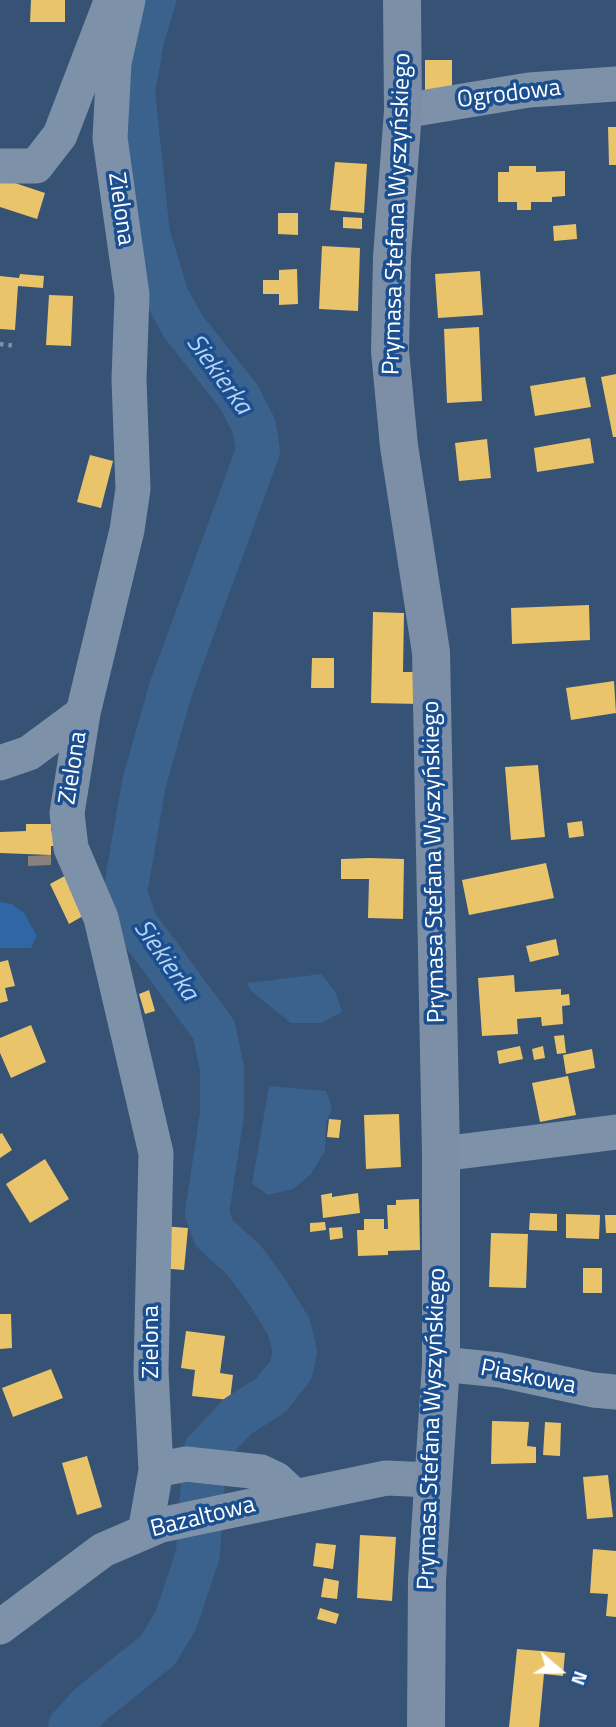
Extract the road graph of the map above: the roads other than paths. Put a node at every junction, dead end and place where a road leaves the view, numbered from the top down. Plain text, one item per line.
1 (112, 0) edge
2 (128, 0) edge
3 (402, 0) edge
4 (616, 84) edge
5 (403, 111) junction
6 (0, 166) edge
7 (83, 713) junction
8 (0, 763) edge
9 (616, 1132) edge
10 (441, 1154) junction
11 (441, 1364) junction
12 (616, 1392) edge
13 (171, 1467) junction
14 (433, 1480) junction
15 (295, 1497) junction
16 (153, 1528) junction
17 (0, 1627) edge
18 (426, 1727) edge

1 - 6 street
2 - 7 street, Zielona
3 - 5 main road, Prymasa Stefana Wyszyńskiego
4 - 5 street, Ogrodowa
5 - 10 main road, Prymasa Stefana Wyszyńskiego
7 - 8 street
7 - 13 street, Zielona
9 - 10 street
10 - 11 main road, Prymasa Stefana Wyszyńskiego
11 - 12 street, Piaskowa
11 - 14 main road, Prymasa Stefana Wyszyńskiego
13 - 15 street
13 - 16 street, Zielona
14 - 15 street, Bazaltowa
14 - 18 main road, Prymasa Stefana Wyszyńskiego
15 - 16 street, Bazaltowa
16 - 17 street, Bazaltowa

